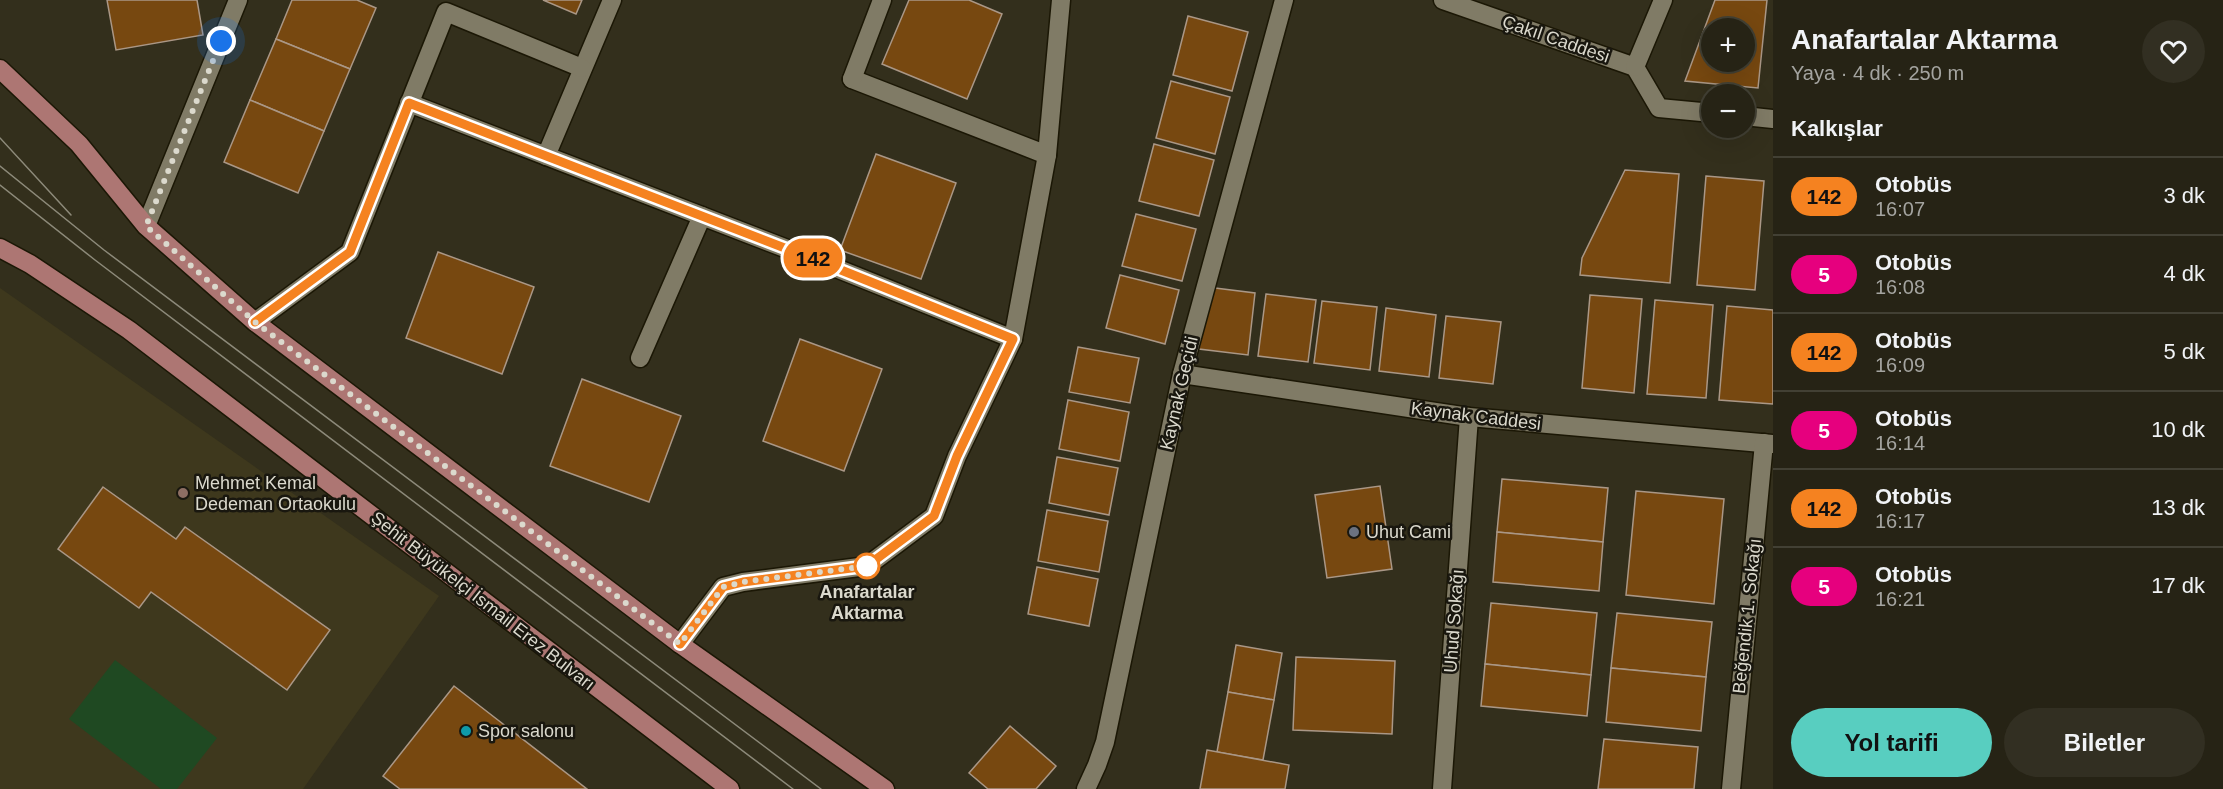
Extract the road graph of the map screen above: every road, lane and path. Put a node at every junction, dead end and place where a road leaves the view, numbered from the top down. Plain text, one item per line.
1 (238, 0) edge
2 (612, 0) edge
3 (882, 0) edge
4 (1061, 0) edge
5 (1284, 0) edge
6 (1443, 0) edge
7 (1663, 0) edge
8 (1635, 67) junction
9 (582, 68) junction
10 (0, 69) edge
11 (409, 103) junction
12 (1701, 112) edge
13 (1755, 117) edge
14 (1773, 119) edge
15 (1047, 155) junction
16 (546, 156) junction
17 (702, 216) junction
18 (146, 226) junction
19 (0, 248) edge
20 (255, 322) junction
21 (1013, 339) junction
22 (640, 358) dead end
23 (1182, 374) junction
24 (1469, 417) junction
25 (1769, 444) edge
26 (680, 644) junction
27 (730, 789) edge
28 (885, 789) edge
29 (1086, 789) edge
30 (1442, 789) edge
31 (1731, 789) edge

1 - 18 street
2 - 9 street
3 - 15 street
4 - 15 street
5 - 23 street, Kaynak Geçidi
6 - 8 street, Çakıl Caddesi
7 - 8 street
8 - 12 street
9 - 11 street
9 - 16 street
10 - 18 main road
11 - 16 street
11 - 20 street
13 - 14 street
15 - 21 street
16 - 17 street
17 - 21 street
17 - 22 street
18 - 20 main road
19 - 27 main road, Şehit Büyükelçi İsmail Erez Bulvarı
20 - 26 main road
21 - 26 street
23 - 24 street, Kaynak Caddesi
23 - 29 street, Kaynak Geçidi
24 - 25 street, Kaynak Caddesi
24 - 30 street, Uhud Sokağı
25 - 31 street, Beğendik 1. Sokağı
26 - 28 main road

